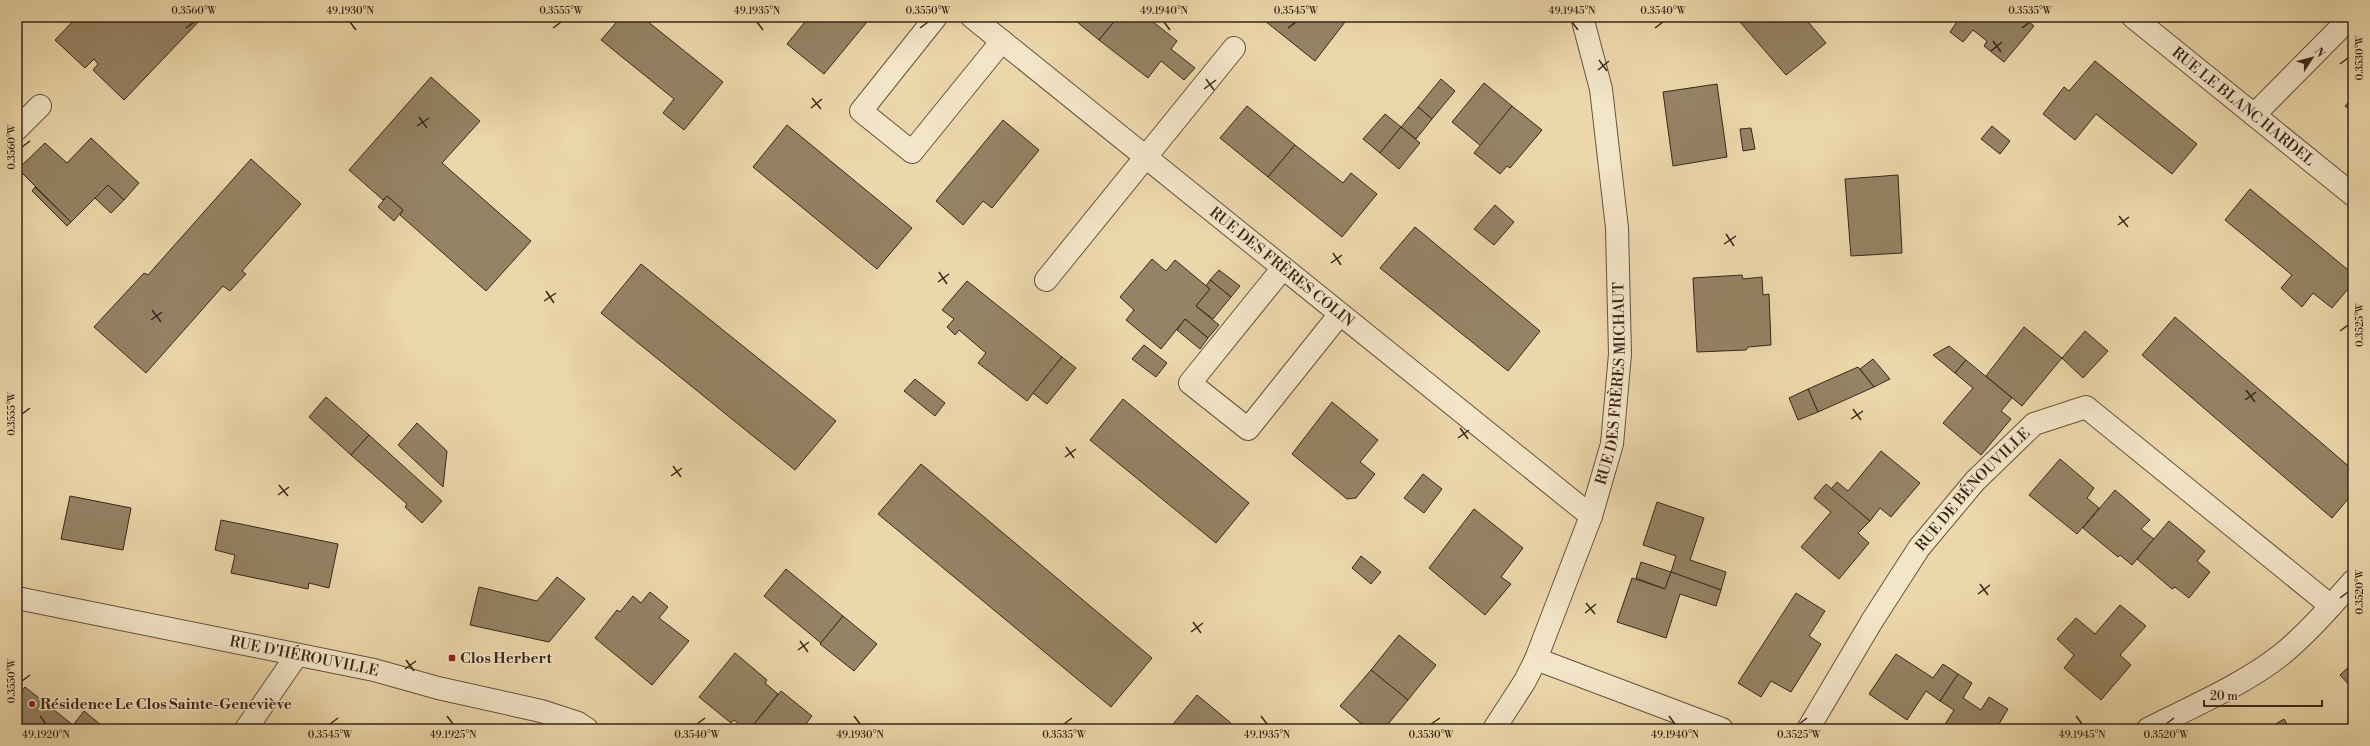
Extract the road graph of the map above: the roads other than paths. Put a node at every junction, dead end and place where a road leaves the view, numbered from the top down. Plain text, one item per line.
1 (936, 17) edge
2 (1582, 17) edge
3 (2133, 17) edge
4 (2351, 17) edge
5 (975, 18) edge
6 (1002, 41) junction
7 (1234, 48) dead end
8 (40, 106) dead end
9 (2254, 115) junction
10 (17, 129) edge
11 (1145, 157) junction
12 (2353, 195) edge
13 (1283, 268) junction
14 (1046, 280) dead end
15 (1340, 314) junction
16 (1591, 516) junction
17 (2353, 580) edge
18 (17, 598) edge
19 (2331, 606) junction
20 (297, 655) junction
21 (1536, 659) junction
22 (246, 729) edge
23 (587, 729) edge
24 (1494, 729) edge
25 (1722, 729) edge
26 (1808, 729) edge
27 (2148, 729) edge

1 - 6 street
2 - 16 street, RUE DES FRÈRES MICHAUT
3 - 9 street, RUE LE BLANC HARDEL
4 - 9 street
5 - 6 street, RUE DES FRÈRES COLIN
6 - 11 street, RUE DES FRÈRES COLIN
7 - 11 street
8 - 10 street
9 - 12 street, RUE LE BLANC HARDEL
11 - 13 street, RUE DES FRÈRES COLIN
11 - 14 street
13 - 15 street, RUE DES FRÈRES COLIN
13 - 15 street
15 - 16 street, RUE DES FRÈRES COLIN
16 - 21 street, RUE DES FRÈRES MICHAUT
17 - 19 street
18 - 20 street, RUE D'HÉROUVILLE
19 - 26 street, RUE DE BÉNOUVILLE
19 - 27 street
20 - 22 street
20 - 23 street, RUE D'HÉROUVILLE
21 - 24 street, RUE DES FRÈRES MICHAUT
21 - 25 street

